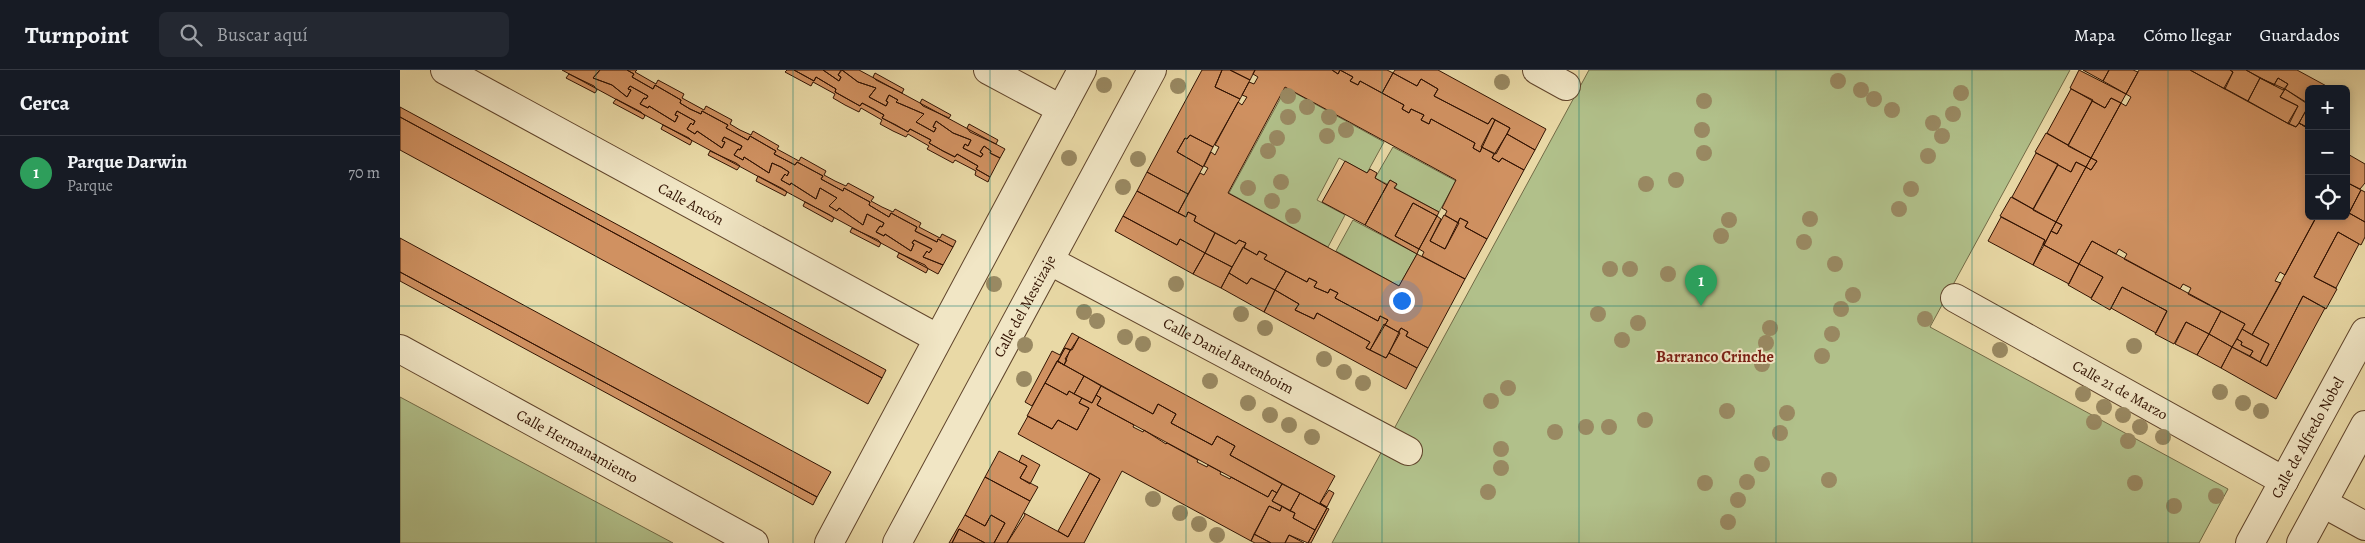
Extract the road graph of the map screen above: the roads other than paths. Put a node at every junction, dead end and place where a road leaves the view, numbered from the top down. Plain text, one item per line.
1 (445, 70) edge
2 (988, 70) edge
3 (1082, 70) edge
4 (1152, 70) edge
5 (1537, 70) edge
6 (1566, 86) dead end
7 (1061, 109) junction
8 (1050, 261) junction
9 (1955, 298) dead end
10 (2365, 332) edge
11 (937, 338) junction
12 (400, 349) edge
13 (2365, 425) edge
14 (1408, 450) dead end
15 (2284, 481) junction
16 (2323, 503) junction
17 (2365, 526) edge
18 (754, 543) edge
19 (829, 543) edge
20 (897, 543) edge
21 (2250, 543) edge
22 (2302, 543) edge

1 - 11 street, Calle Ancón
2 - 7 street
3 - 7 street
4 - 8 street, Calle del Mestizaje
5 - 6 street
7 - 11 street
8 - 14 street, Calle Daniel Barenboim
8 - 20 street, Calle del Mestizaje
9 - 15 street, Calle 21 de Marzo
10 - 15 street, Calle de Alfredo Nobel
11 - 19 street
12 - 18 street, Calle Hermanamiento
13 - 16 street
15 - 21 street, Calle de Alfredo Nobel
16 - 17 street
16 - 22 street

